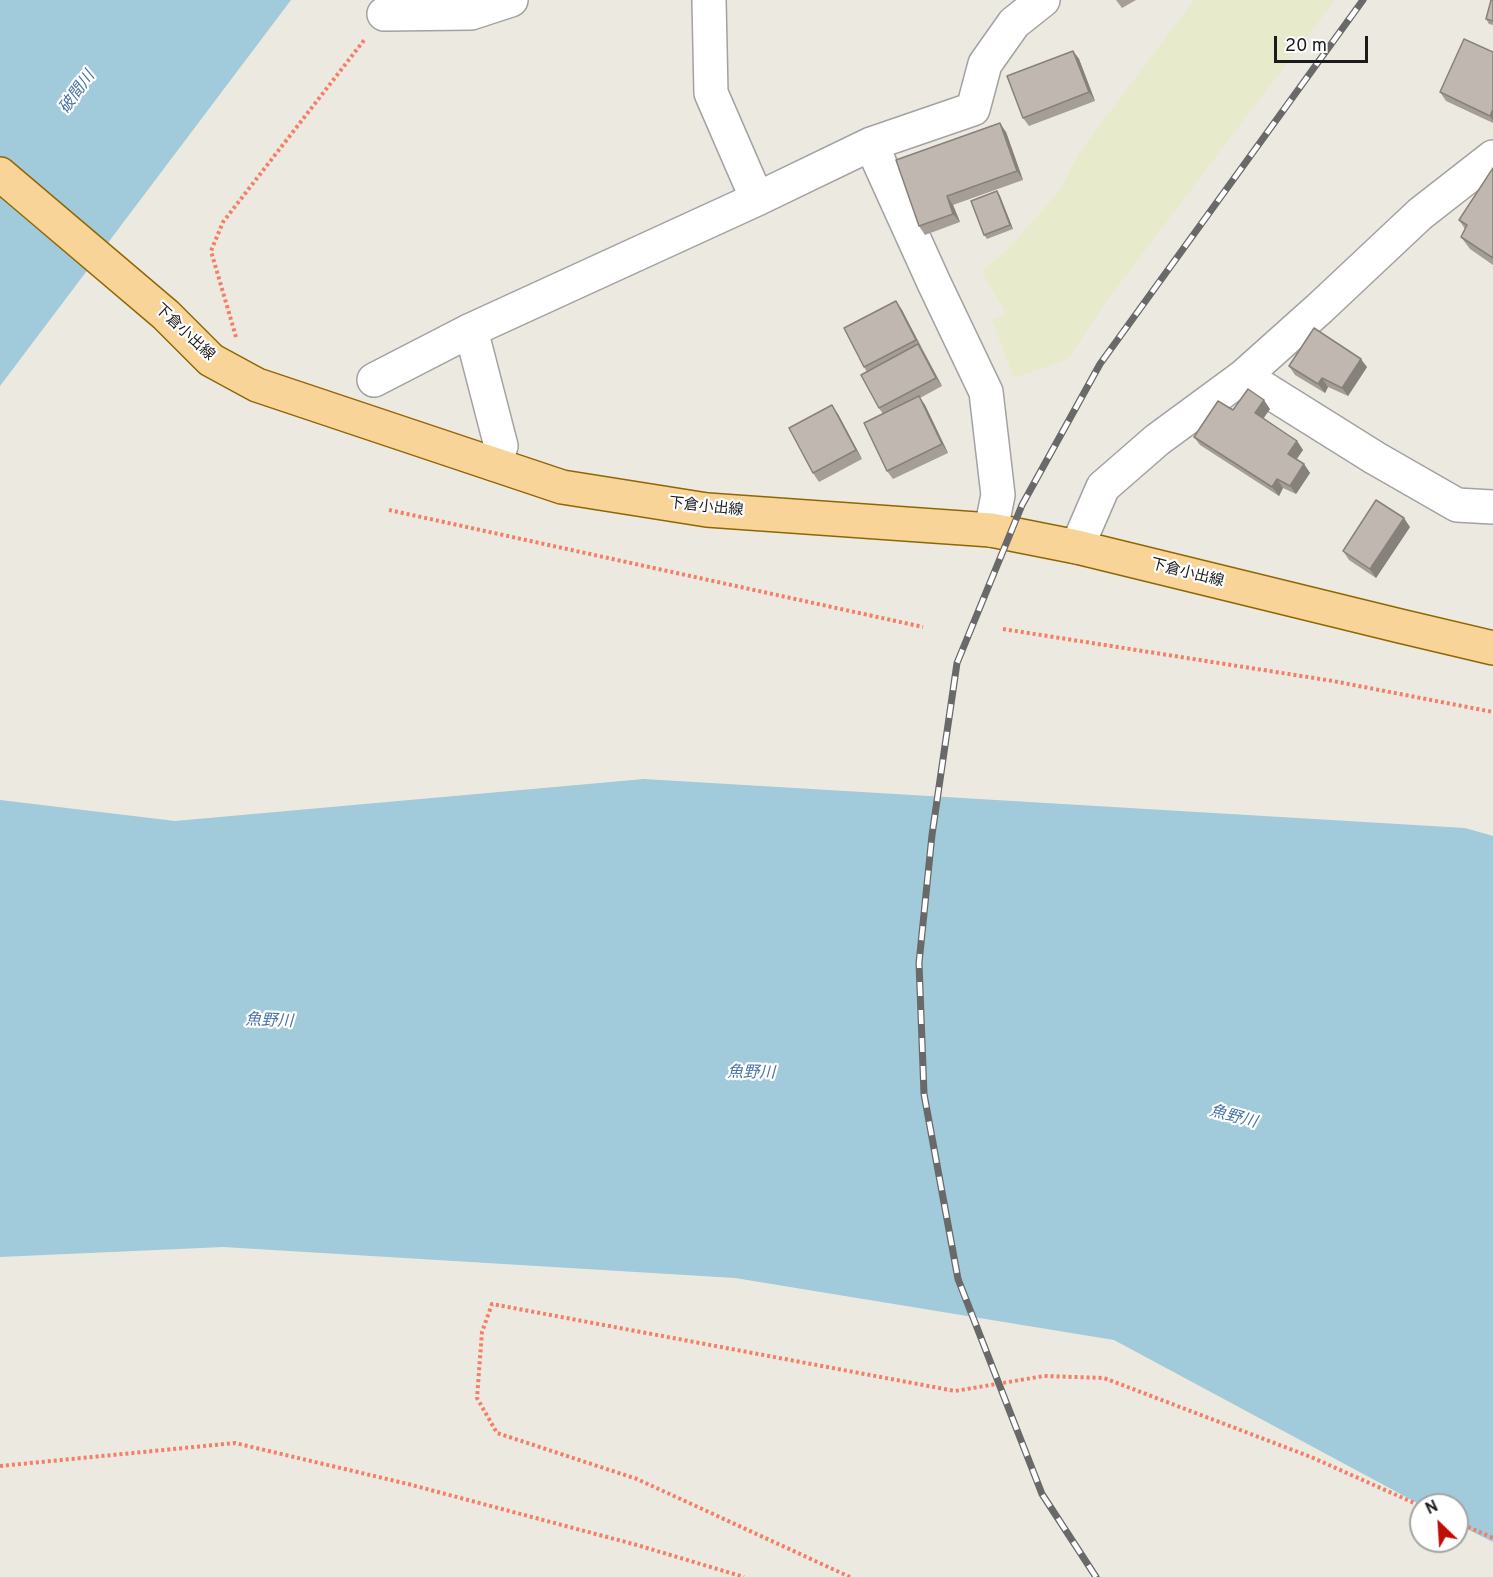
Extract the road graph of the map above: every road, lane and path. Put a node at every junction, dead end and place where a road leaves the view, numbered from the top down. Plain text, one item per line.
1 (512, 0) edge
2 (709, 0) edge
3 (1043, 0) edge
4 (384, 14) joint
5 (872, 144) junction
6 (1493, 157) edge
7 (0, 174) edge
8 (757, 199) junction
9 (471, 330) junction
10 (1244, 376) junction
11 (374, 380) dead end
12 (257, 385) junction
13 (494, 464) junction
14 (1493, 507) edge
15 (389, 510) dead end
16 (991, 530) junction
17 (1077, 547) junction
18 (923, 627) dead end
19 (1004, 629) dead end
20 (1493, 648) edge
21 (1493, 712) edge
22 (0, 1466) edge
23 (1409, 1501) edge
24 (1469, 1527) edge
25 (1493, 1538) edge
26 (744, 1577) edge
27 (850, 1577) edge

1 - 4 street
2 - 8 street
3 - 5 street
4 - 12 path
5 - 8 street
5 - 16 street
6 - 10 street
7 - 12 main road, 下倉小出線
8 - 9 street
9 - 11 street
9 - 13 street
10 - 14 street
10 - 17 street
12 - 13 main road, 下倉小出線
13 - 16 main road, 下倉小出線
15 - 18 path
16 - 17 main road, 下倉小出線
17 - 20 main road, 下倉小出線
19 - 21 path
22 - 26 path
23 - 27 path
24 - 25 path

